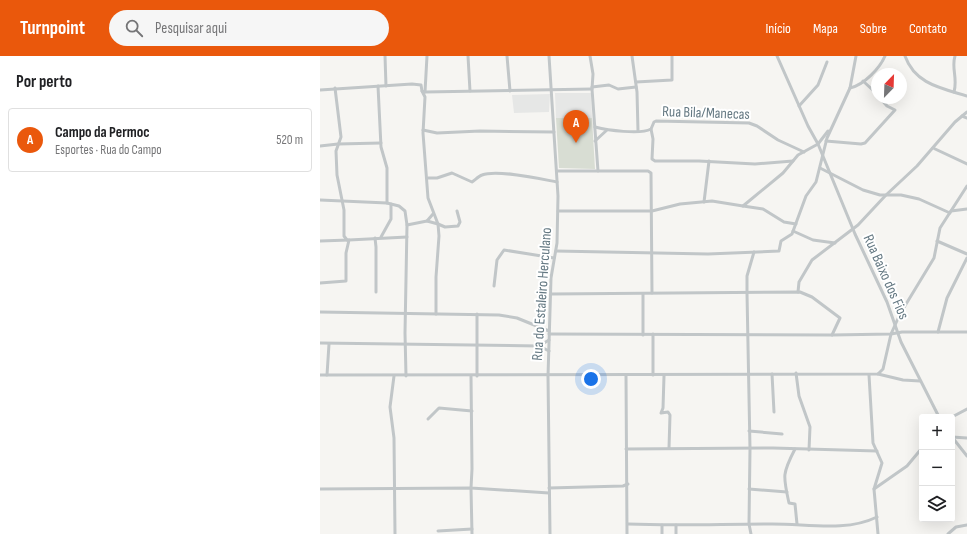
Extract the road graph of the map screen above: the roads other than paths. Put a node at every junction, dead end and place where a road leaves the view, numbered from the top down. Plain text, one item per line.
1 (385, 56) edge
2 (427, 56) edge
3 (468, 56) edge
4 (507, 56) edge
5 (549, 56) edge
6 (590, 56) edge
7 (632, 56) edge
8 (672, 56) edge
9 (777, 56) edge
10 (856, 56) edge
11 (885, 56) edge
12 (905, 56) edge
13 (955, 56) edge
14 (827, 62) dead end
15 (863, 81) junction
16 (636, 82) junction
17 (378, 86) junction
18 (386, 86) junction
19 (636, 87) junction
20 (335, 88) junction
21 (592, 88) junction
22 (850, 88) junction
23 (871, 88) edge
24 (320, 90) edge
25 (551, 90) junction
26 (470, 91) junction
27 (510, 91) junction
28 (425, 92) junction
29 (954, 92) junction
30 (967, 96) edge
31 (425, 98) junction
32 (885, 104) edge
33 (799, 106) junction
34 (967, 112) edge
35 (962, 116) junction
36 (967, 118) edge
37 (594, 126) junction
38 (830, 128) junction
39 (423, 130) junction
40 (607, 130) junction
41 (651, 130) junction
42 (638, 131) junction
43 (554, 132) junction
44 (814, 137) junction
45 (596, 141) junction
46 (826, 141) junction
47 (381, 143) junction
48 (338, 144) junction
49 (818, 144) junction
50 (320, 146) edge
51 (812, 147) junction
52 (933, 148) junction
53 (804, 152) junction
54 (822, 157) junction
55 (709, 161) junction
56 (793, 161) junction
57 (967, 164) edge
58 (820, 168) junction
59 (557, 171) junction
60 (598, 171) junction
61 (827, 171) junction
62 (428, 178) junction
63 (557, 182) junction
64 (967, 186) edge
65 (886, 195) junction
66 (320, 200) edge
67 (340, 200) junction
68 (704, 202) junction
69 (389, 204) junction
70 (743, 206) junction
71 (967, 209) edge
72 (457, 211) dead end
73 (558, 211) junction
74 (652, 212) junction
75 (950, 212) junction
76 (433, 214) junction
77 (427, 221) junction
78 (438, 224) junction
79 (796, 224) junction
80 (407, 226) junction
81 (853, 230) junction
82 (793, 231) junction
83 (344, 236) junction
84 (407, 237) junction
85 (374, 238) junction
86 (381, 238) junction
87 (347, 240) junction
88 (320, 241) edge
89 (340, 241) junction
90 (937, 241) junction
91 (835, 243) junction
92 (967, 249) edge
93 (959, 250) junction
94 (556, 251) junction
95 (754, 252) junction
96 (651, 253) junction
97 (967, 254) edge
98 (554, 258) junction
99 (967, 258) edge
100 (320, 283) edge
101 (494, 286) dead end
102 (376, 292) dead end
103 (798, 292) junction
104 (747, 293) junction
105 (551, 294) junction
106 (643, 294) junction
107 (652, 294) junction
108 (320, 312) edge
109 (406, 314) junction
110 (436, 314) junction
111 (477, 314) junction
112 (896, 324) junction
113 (549, 332) junction
114 (898, 332) junction
115 (938, 332) junction
116 (967, 332) edge
117 (643, 334) junction
118 (653, 334) junction
119 (748, 334) junction
120 (891, 334) junction
121 (832, 335) junction
122 (549, 340) junction
123 (320, 343) edge
124 (329, 344) junction
125 (405, 345) junction
126 (477, 345) junction
127 (539, 346) junction
128 (549, 351) junction
129 (748, 374) junction
130 (772, 374) junction
131 (796, 374) junction
132 (878, 374) junction
133 (320, 375) edge
134 (327, 375) junction
135 (626, 375) junction
136 (653, 375) junction
137 (869, 375) junction
138 (394, 376) junction
139 (406, 376) junction
140 (471, 376) junction
141 (477, 376) junction
142 (548, 376) junction
143 (664, 376) junction
144 (920, 381) junction
145 (967, 409) edge
146 (472, 411) junction
147 (774, 412) dead end
148 (937, 414) edge
149 (955, 415) edge
150 (428, 419) dead end
151 (749, 431) junction
152 (782, 434) dead end
153 (955, 437) edge
154 (967, 438) edge
155 (955, 441) edge
156 (626, 448) junction
157 (668, 448) junction
158 (750, 449) junction
159 (795, 449) junction
160 (809, 450) junction
161 (920, 450) edge
162 (877, 451) junction
163 (967, 456) edge
164 (628, 484) junction
165 (623, 486) junction
166 (471, 488) junction
167 (549, 488) junction
168 (320, 489) edge
169 (394, 489) junction
170 (749, 489) junction
171 (874, 489) junction
172 (628, 490) junction
173 (787, 492) junction
174 (550, 493) junction
175 (877, 517) junction
176 (628, 524) junction
177 (749, 524) junction
178 (797, 524) junction
179 (967, 524) edge
180 (662, 525) junction
181 (676, 525) junction
182 (472, 529) junction
183 (438, 531) dead end
184 (394, 534) edge
185 (472, 534) edge
186 (550, 534) edge
187 (628, 534) edge
188 (662, 534) edge
189 (676, 534) edge
190 (751, 534) edge
191 (878, 534) edge
192 (948, 534) edge

1 - 18 street
2 - 28 street
3 - 26 street
4 - 27 street
5 - 25 street, Rua do Estaleiro Herculano
6 - 21 street
7 - 16 street
8 - 16 street
9 - 33 street
10 - 22 street
11 - 15 street
12 - 29 street
13 - 29 street
14 - 33 street
15 - 22 street
15 - 23 street
16 - 19 street
17 - 18 street
17 - 20 street
17 - 47 street
18 - 28 street
19 - 21 street
19 - 42 street
20 - 24 street
20 - 48 street
21 - 25 street
21 - 37 street
22 - 38 street
25 - 27 street
25 - 43 street, Rua do Estaleiro Herculano
26 - 27 street
26 - 28 street
28 - 31 street
28 - 31 street
29 - 30 street
31 - 39 street
32 - 46 street
33 - 44 street
34 - 35 street
35 - 36 street
35 - 52 street
37 - 40 street, Rua Bila/Manecas
37 - 45 street
38 - 46 street
38 - 49 street
39 - 43 street
39 - 62 street
40 - 42 street, Rua Bila/Manecas
40 - 45 street
41 - 42 street, Rua Bila/Manecas
41 - 53 street, Rua Bila/Manecas
41 - 55 street
43 - 59 street, Rua do Estaleiro Herculano
44 - 49 street, Rua Baixo dos Fios
44 - 51 street
45 - 60 street
46 - 54 street
47 - 48 street
47 - 69 street
48 - 50 street
48 - 67 street
49 - 51 street
49 - 54 street, Rua Baixo dos Fios
51 - 53 street
52 - 57 street
52 - 65 street
53 - 56 street
54 - 58 street
54 - 61 street, Rua Baixo dos Fios
55 - 56 street
55 - 68 street
56 - 70 street
58 - 61 street
58 - 79 street
59 - 60 street
59 - 63 street, Rua do Estaleiro Herculano
60 - 74 street
61 - 65 street
61 - 81 street, Rua Baixo dos Fios
62 - 63 street
62 - 76 street
63 - 73 street, Rua do Estaleiro Herculano
64 - 75 street
65 - 75 street
65 - 81 street
66 - 67 street
67 - 69 street
67 - 83 street
68 - 70 street
68 - 74 street
69 - 80 street
69 - 86 street
70 - 79 street
71 - 75 street
72 - 78 street
73 - 74 street
73 - 94 street, Rua do Estaleiro Herculano
74 - 96 street
75 - 90 street
76 - 77 street
76 - 78 street
77 - 78 street
77 - 80 street
78 - 110 street
79 - 82 street
80 - 84 street
81 - 91 street
81 - 112 street, Rua Baixo dos Fios
82 - 91 street
82 - 95 street
83 - 87 street
83 - 89 street
84 - 86 street
84 - 109 street
85 - 86 street
85 - 87 street
85 - 102 street
87 - 89 street
87 - 100 street
88 - 89 street
90 - 93 street
90 - 112 street
91 - 103 street
92 - 93 street
93 - 97 street
94 - 96 street
94 - 98 street, Rua do Estaleiro Herculano
95 - 96 street
95 - 104 street
96 - 107 street
98 - 101 street
98 - 105 street, Rua do Estaleiro Herculano
99 - 115 street
103 - 104 street
103 - 121 street
104 - 107 street
104 - 119 street
105 - 106 street
105 - 113 street, Rua do Estaleiro Herculano
106 - 107 street
106 - 117 street
108 - 109 street
109 - 110 street
109 - 125 street
110 - 111 street
111 - 113 street
111 - 126 street
112 - 114 street, Rua Baixo dos Fios
112 - 120 street
113 - 117 street
113 - 122 street, Rua do Estaleiro Herculano
114 - 115 street
114 - 120 street
114 - 144 street, Rua Baixo dos Fios
115 - 116 street
117 - 118 street
118 - 119 street
118 - 136 street
119 - 121 street
119 - 129 street
120 - 121 street
120 - 132 street
122 - 127 street
122 - 128 street, Rua do Estaleiro Herculano
123 - 124 street
124 - 125 street
124 - 134 street
125 - 126 street
125 - 139 street
126 - 127 street
126 - 141 street
127 - 128 street
128 - 142 street, Rua do Estaleiro Herculano
129 - 130 street
129 - 143 street
129 - 151 street
130 - 131 street
130 - 147 street
131 - 137 street
131 - 160 street
132 - 137 street
132 - 144 street
133 - 134 street
134 - 138 street
135 - 136 street
135 - 142 street
135 - 156 street
136 - 143 street
137 - 162 street
138 - 139 street
138 - 169 street
139 - 140 street
140 - 141 street
140 - 146 street
141 - 142 street
142 - 167 street, Rua do Estaleiro Herculano
143 - 157 street
144 - 148 street, Rua Baixo dos Fios
145 - 149 street
146 - 150 street
146 - 166 street
151 - 152 street
151 - 158 street
153 - 154 street
155 - 163 street
156 - 157 street
156 - 164 street
157 - 158 street
158 - 159 street
158 - 170 street
159 - 160 street
159 - 173 street
160 - 162 street
161 - 171 street
162 - 171 street
164 - 165 street
164 - 172 street
165 - 167 street
165 - 172 street
166 - 169 street
166 - 174 street
166 - 182 street
167 - 174 street, Rua do Estaleiro Herculano
168 - 169 street
169 - 184 street
170 - 173 street
170 - 177 street
171 - 175 street
172 - 176 street
173 - 178 street
174 - 186 street, Rua do Estaleiro Herculano
175 - 178 street
175 - 191 street
176 - 180 street
176 - 187 street
177 - 178 street
177 - 181 street
177 - 190 street
179 - 192 street
180 - 181 street
180 - 188 street
181 - 189 street
182 - 183 street
182 - 185 street

